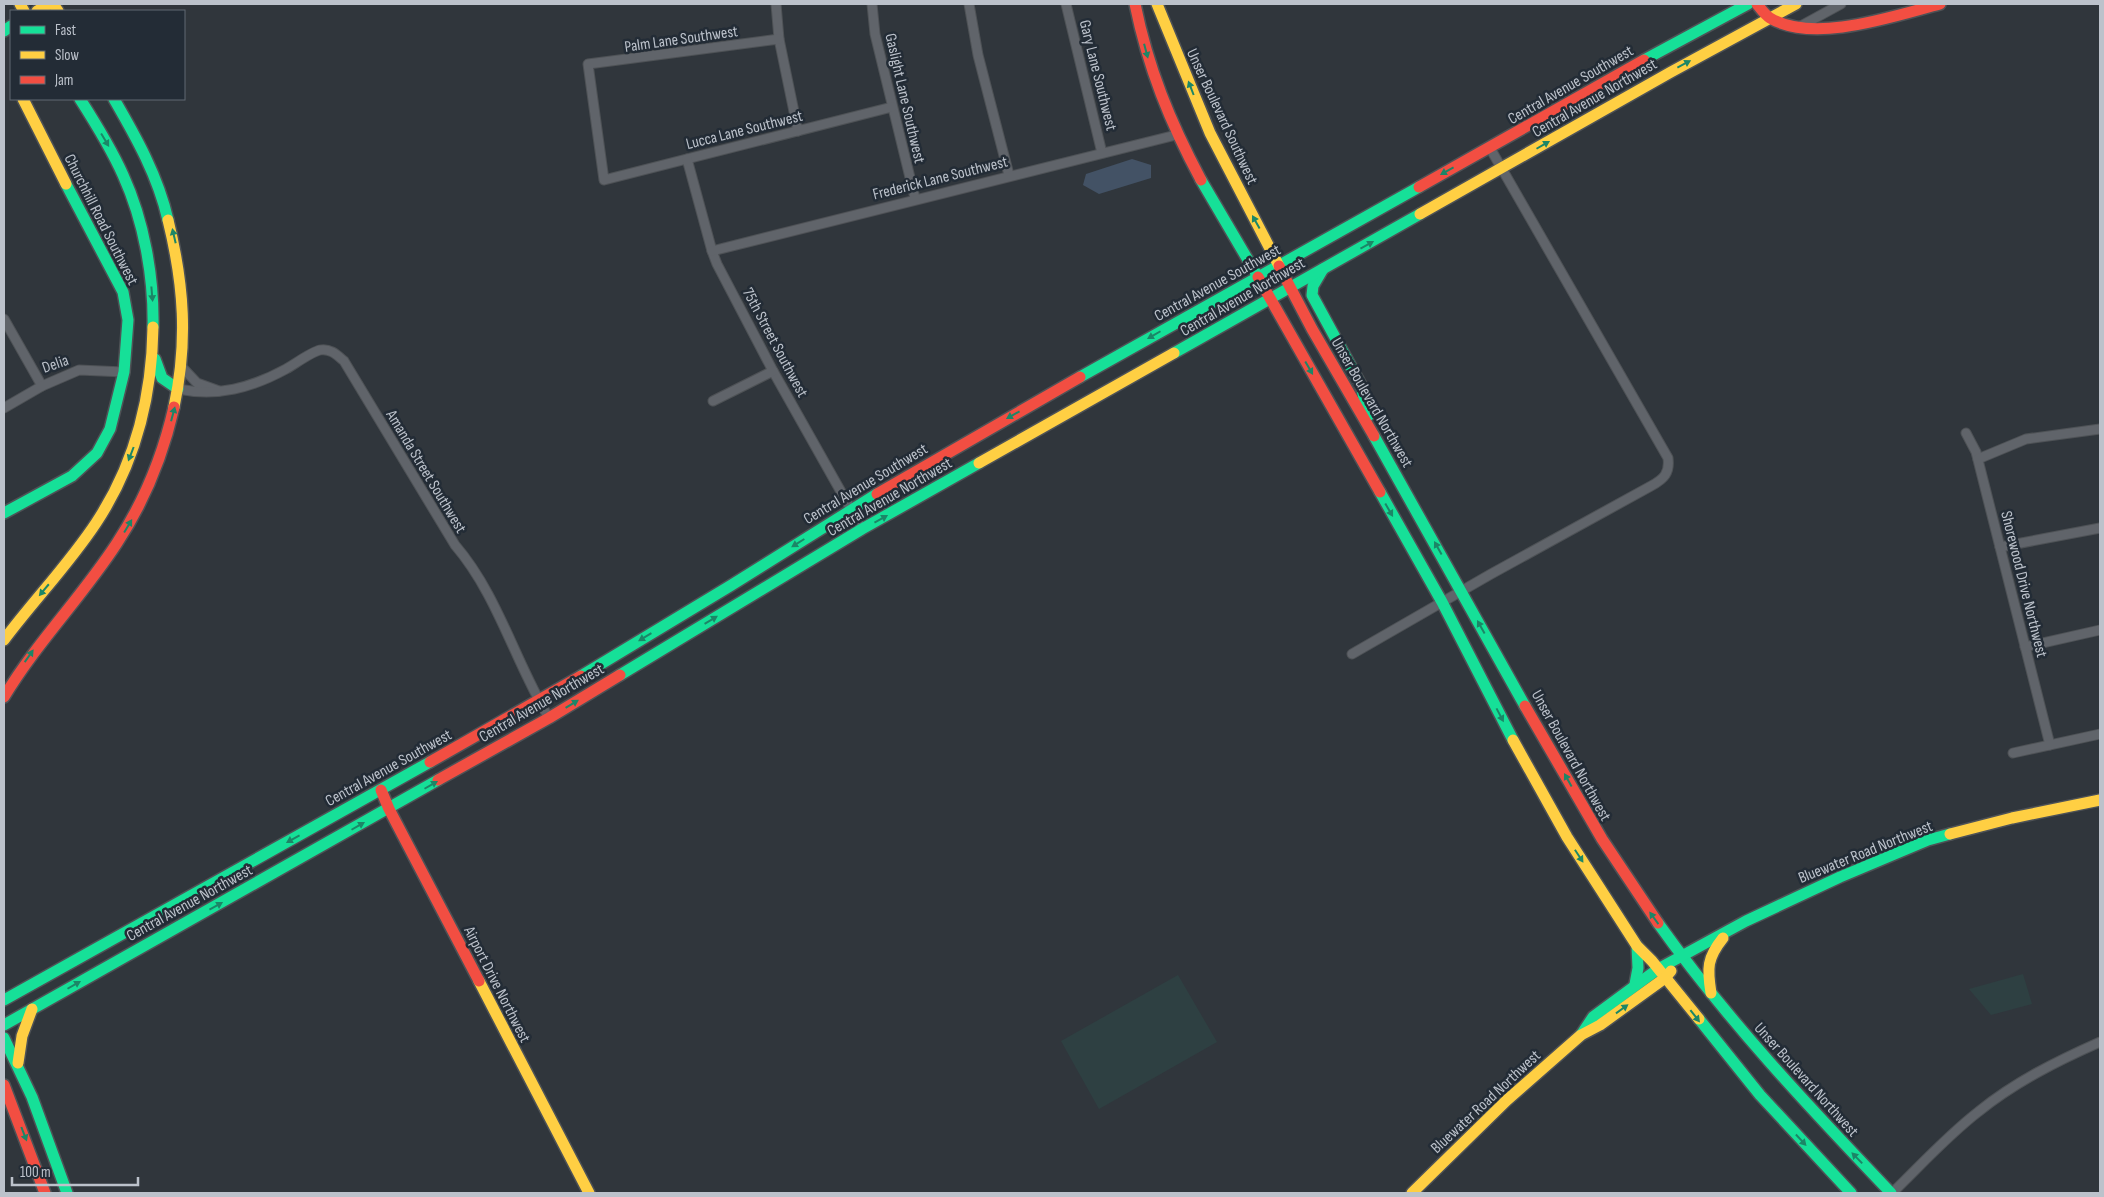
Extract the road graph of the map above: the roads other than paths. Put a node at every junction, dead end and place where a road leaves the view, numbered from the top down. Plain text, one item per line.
1 (51, 4) edge
2 (776, 4) edge
3 (872, 4) edge
4 (969, 4) edge
5 (1066, 4) edge
6 (1135, 4) edge
7 (1156, 4) edge
8 (1748, 4) edge
9 (1757, 4) edge
10 (1796, 4) edge
11 (1841, 4) edge
12 (1940, 4) edge
13 (39, 10) edge
14 (1770, 18) junction
15 (1796, 29) junction
16 (779, 39) junction
17 (24, 100) edge
18 (81, 100) edge
19 (115, 100) edge
20 (892, 107) junction
21 (798, 131) junction
22 (1176, 135) junction
23 (1490, 148) junction
24 (1102, 153) junction
25 (688, 159) junction
26 (1500, 169) junction
27 (1010, 175) junction
28 (604, 180) joint
29 (915, 198) junction
30 (712, 250) junction
31 (1279, 266) junction
32 (1324, 268) junction
33 (1258, 277) junction
34 (1290, 287) junction
35 (1270, 298) junction
36 (4, 319) edge
37 (154, 351) junction
38 (182, 366) junction
39 (773, 371) junction
40 (124, 372) junction
41 (42, 386) junction
42 (178, 389) junction
43 (219, 391) junction
44 (713, 401) dead end
45 (4, 408) edge
46 (2100, 429) edge
47 (1371, 431) junction
48 (1966, 433) dead end
49 (1978, 459) junction
50 (851, 509) junction
51 (4, 513) edge
52 (2100, 528) edge
53 (862, 529) junction
54 (2000, 548) junction
55 (1462, 591) junction
56 (1442, 602) junction
57 (2100, 630) edge
58 (4, 640) edge
59 (2025, 647) junction
60 (1352, 654) dead end
61 (4, 697) edge
62 (539, 701) junction
63 (549, 718) junction
64 (2100, 734) edge
65 (2050, 745) junction
66 (453, 749) junction
67 (2013, 753) dead end
68 (462, 767) junction
69 (381, 790) junction
70 (2100, 800) edge
71 (388, 809) junction
72 (1729, 931) junction
73 (1637, 946) junction
74 (1683, 957) junction
75 (1661, 974) junction
76 (1635, 984) junction
77 (1711, 993) junction
78 (4, 1000) edge
79 (32, 1009) junction
80 (4, 1025) edge
81 (1581, 1035) junction
82 (4, 1038) edge
83 (2100, 1042) edge
84 (18, 1069) junction
85 (4, 1087) edge
86 (61, 1173) junction
87 (40, 1177) junction
88 (44, 1193) edge
89 (67, 1193) edge
90 (589, 1193) edge
91 (1412, 1193) edge
92 (1851, 1193) edge
93 (1891, 1193) edge

1 - 13 main road
2 - 16 street
3 - 20 street, Gaslight Lane Southwest
4 - 27 street
5 - 24 street, Gary Lane Southwest
6 -> 22 main road
31 -> 7 main road, Unser Boulevard Southwest
8 - 23 main road, Central Avenue Southwest
9 - 14 main road
10 - 14 main road, Central Avenue Northwest
11 - 15 street
12 - 15 main road
14 - 15 main road
26 -> 14 main road, Central Avenue Northwest
16 - 21 street
16 - 28 street, Palm Lane Southwest
17 - 40 main road, Churchhill Road Southwest
18 -> 37 main road
38 -> 19 main road
20 - 21 street, Lucca Lane Southwest
20 - 29 street, Gaslight Lane Southwest
21 - 25 street, Lucca Lane Southwest
22 - 24 street, Frederick Lane Southwest
22 - 33 main road
23 - 26 street
23 -> 31 main road, Central Avenue Southwest
24 - 27 street, Frederick Lane Southwest
25 - 28 street, Lucca Lane Southwest
25 - 30 street, 75th Street Southwest
32 -> 26 main road, Central Avenue Northwest
26 - 55 street
27 - 29 street, Frederick Lane Southwest
29 - 30 street, Frederick Lane Southwest
30 - 39 street, 75th Street Southwest
31 - 33 main road, Central Avenue Southwest
31 - 34 main road, Unser Boulevard Southwest
32 - 34 main road, Central Avenue Northwest
32 - 47 main road
33 - 35 main road
33 -> 50 main road, Central Avenue Southwest
34 - 35 main road, Central Avenue Northwest
34 - 47 main road, Unser Boulevard Northwest
53 -> 35 main road, Central Avenue Northwest
35 -> 56 main road
36 - 41 street, Delia
37 - 42 main road
37 -> 58 main road
38 - 42 main road
38 - 43 street
39 - 44 street
39 - 50 street, 75th Street Southwest
40 - 41 street, Delia
40 - 51 main road, Churchhill Road Southwest
41 - 45 street
42 - 43 street, Amanda Street Southwest
61 -> 42 main road
43 - 62 street, Amanda Street Southwest
46 - 49 street
55 -> 47 main road, Unser Boulevard Northwest
48 - 49 street, Shorewood Drive Northwest
49 - 54 street, Shorewood Drive Northwest
50 - 53 street, 75th Street Southwest
50 -> 62 main road, Central Avenue Southwest
52 - 54 street
63 -> 53 main road, Central Avenue Northwest
54 - 59 street, Shorewood Drive Northwest
55 - 56 street
74 -> 55 main road, Unser Boulevard Northwest
56 - 60 street
56 -> 73 main road
57 - 59 street
59 - 65 street, Shorewood Drive Northwest
62 - 63 street, Amanda Street Southwest
62 - 66 main road, Central Avenue Southwest
63 - 68 main road, Central Avenue Northwest
64 - 65 street
65 - 67 street
66 - 68 main road
66 - 69 main road, Central Avenue Southwest
71 -> 68 main road, Central Avenue Northwest
69 - 71 main road, Airport Drive Northwest
69 -> 78 main road, Central Avenue Southwest
70 - 72 main road, Bluewater Road Northwest
79 -> 71 main road, Central Avenue Northwest
71 - 90 main road, Airport Drive Northwest
72 - 74 main road, Bluewater Road Northwest
72 - 77 main road
73 - 75 main road
73 - 76 main road
74 - 75 main road, Bluewater Road Northwest
74 - 77 main road, Unser Boulevard Northwest
75 - 76 main road, Bluewater Road Northwest
81 -> 75 main road, Bluewater Road Northwest
75 -> 92 main road
76 - 81 main road, Bluewater Road Northwest
93 -> 77 main road, Unser Boulevard Northwest
79 - 80 main road, Central Avenue Northwest
79 - 84 main road
81 - 91 main road, Bluewater Road Northwest
82 - 84 main road
83 - 93 street
84 - 86 main road
85 -> 87 main road
86 - 87 main road
86 - 89 main road
87 - 88 main road

